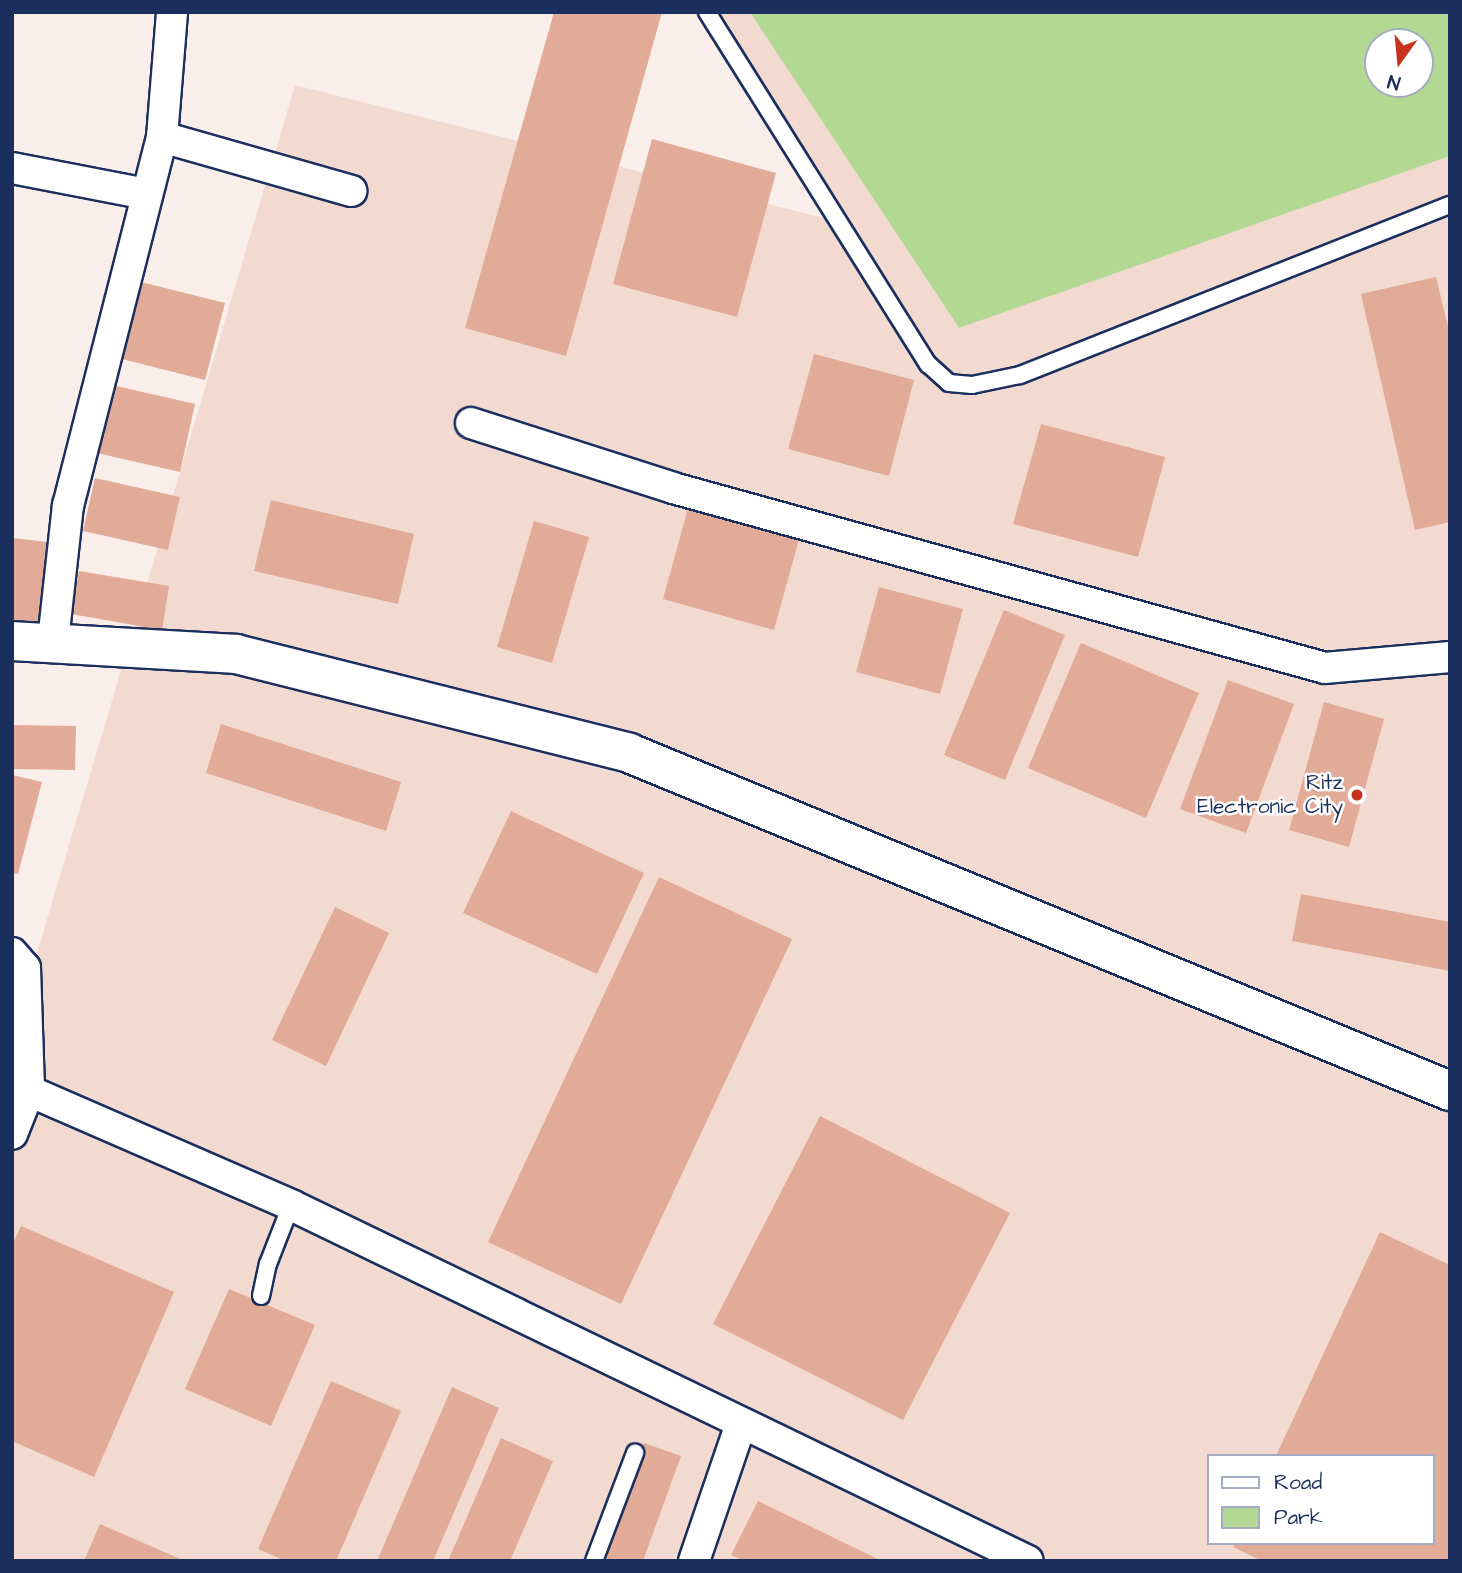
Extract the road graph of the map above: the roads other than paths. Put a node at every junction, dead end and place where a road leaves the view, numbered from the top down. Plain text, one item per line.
1 (172, 12) edge
2 (707, 12) edge
3 (162, 137) junction
4 (12, 168) edge
5 (351, 191) dead end
6 (147, 194) junction
7 (1450, 205) edge
8 (471, 424) dead end
9 (12, 641) edge
10 (53, 641) junction
11 (1450, 657) edge
12 (12, 953) edge
13 (19, 1039) edge
14 (29, 1091) junction
15 (1450, 1091) edge
16 (12, 1134) edge
17 (291, 1205) junction
18 (261, 1296) dead end
19 (741, 1424) junction
20 (635, 1453) dead end
21 (698, 1559) edge
22 (594, 1561) edge
23 (1028, 1561) edge

1 - 3 street
2 - 7 lane
3 - 5 street
3 - 6 street
4 - 6 street
6 - 10 street
8 - 11 street
9 - 10 street
10 - 15 street
12 - 13 street
13 - 14 street
14 - 16 street
14 - 17 street
17 - 18 lane
17 - 19 street
19 - 21 street
19 - 23 street
20 - 22 lane

